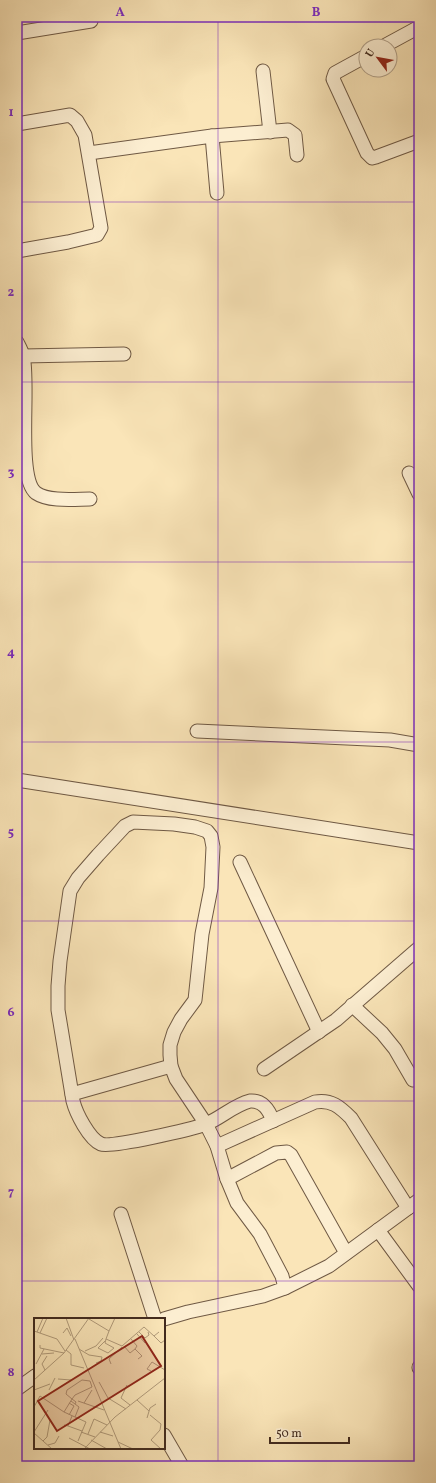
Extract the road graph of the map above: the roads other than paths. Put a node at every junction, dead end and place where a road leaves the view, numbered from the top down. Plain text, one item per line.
1 (91, 21) dead end
2 (419, 27) edge
3 (17, 33) edge
4 (398, 38) edge
5 (358, 60) edge
6 (263, 71) dead end
7 (17, 124) edge
8 (270, 132) junction
9 (212, 136) junction
10 (419, 141) edge
11 (89, 153) junction
12 (298, 155) dead end
13 (217, 193) dead end
14 (17, 251) edge
15 (17, 342) edge
16 (124, 354) dead end
17 (23, 356) junction
18 (409, 473) dead end
19 (419, 494) edge
20 (90, 499) dead end
21 (197, 731) dead end
22 (419, 745) edge
23 (17, 780) edge
24 (419, 843) edge
25 (240, 862) dead end
26 (419, 948) edge
27 (352, 1005) junction
28 (319, 1032) junction
29 (171, 1066) junction
30 (264, 1068) dead end
31 (413, 1080) dead end
32 (72, 1094) junction
33 (273, 1121) junction
34 (206, 1124) junction
35 (217, 1146) junction
36 (227, 1179) junction
37 (419, 1200) edge
38 (408, 1208) junction
39 (120, 1214) dead end
40 (378, 1230) junction
41 (346, 1253) junction
42 (419, 1286) edge
43 (285, 1288) junction
44 (155, 1318) edge
45 (165, 1319) edge
46 (34, 1377) edge
47 (17, 1389) edge
48 (165, 1436) edge
49 (182, 1466) edge

1 - 3 street
2 - 4 street
5 - 10 street
6 - 8 street
7 - 11 street
8 - 9 street
8 - 12 street
9 - 11 street
9 - 13 street
11 - 14 street
15 - 17 street
16 - 17 street
17 - 20 street
18 - 19 street
21 - 22 street
23 - 24 street
25 - 28 street
26 - 27 street
27 - 28 street
27 - 31 street
28 - 30 street
29 - 32 street
29 - 32 street
29 - 34 street
32 - 34 street
33 - 34 street
33 - 35 street
33 - 38 street
34 - 35 street
35 - 36 street
36 - 41 street
36 - 43 street
37 - 38 street
38 - 40 street
39 - 44 street
40 - 41 street
40 - 42 street
41 - 43 street
43 - 45 street
46 - 47 street
48 - 49 street

